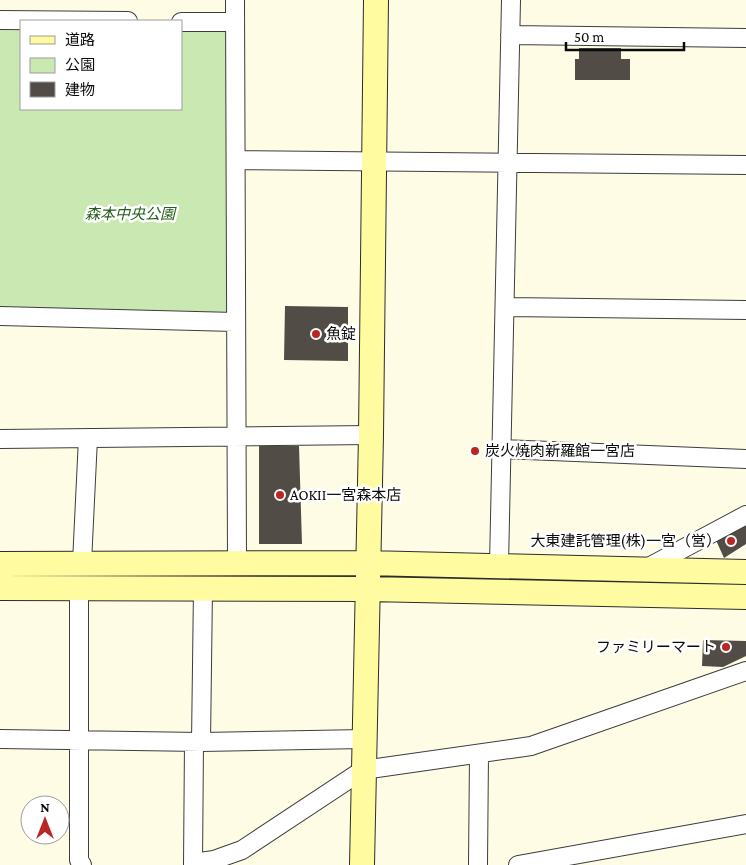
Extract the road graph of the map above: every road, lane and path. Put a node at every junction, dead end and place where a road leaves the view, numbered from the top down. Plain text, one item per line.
1 (235, 0) edge
2 (376, 0) edge
3 (511, 0) edge
4 (0, 20) edge
5 (20, 20) edge
6 (182, 22) edge
7 (235, 22) junction
8 (510, 35) junction
9 (746, 38) edge
10 (236, 160) junction
11 (374, 162) junction
12 (508, 162) junction
13 (746, 165) edge
14 (506, 307) junction
15 (746, 310) edge
16 (0, 316) edge
17 (235, 322) junction
18 (371, 435) junction
19 (235, 436) junction
20 (88, 438) junction
21 (0, 439) edge
22 (503, 449) junction
23 (746, 459) edge
24 (746, 515) edge
25 (237, 561) junction
26 (367, 562) junction
27 (82, 563) junction
28 (0, 564) edge
29 (499, 565) junction
30 (645, 569) junction
31 (746, 572) edge
32 (79, 587) junction
33 (0, 588) edge
34 (203, 588) junction
35 (368, 589) junction
36 (746, 597) edge
37 (746, 671) edge
38 (0, 739) edge
39 (364, 739) junction
40 (79, 740) junction
41 (198, 742) junction
42 (478, 754) junction
43 (363, 770) junction
44 (746, 824) edge
45 (215, 862) edge
46 (77, 863) edge
47 (193, 864) edge
48 (362, 865) edge
49 (478, 865) edge
50 (518, 865) edge

1 - 7 street
2 - 11 street
3 - 8 street
4 - 5 street
6 - 7 street
7 - 10 street
8 - 9 street
8 - 12 street
10 - 11 street
10 - 17 street
11 - 12 street
11 - 18 street
12 - 13 street
12 - 14 street
14 - 15 street
14 - 22 street
16 - 17 street
17 - 19 street
18 - 19 street
18 - 26 street
19 - 20 street
19 - 25 street
20 - 21 street
20 - 27 street
22 - 23 street
22 - 29 street
24 - 30 street
25 - 26 street
25 - 27 street
26 - 29 street
26 - 35 street
27 - 28 street
29 - 30 street
30 - 31 street
32 - 33 street
32 - 34 street
32 - 40 street
34 - 35 street
34 - 41 street
35 - 36 street
35 - 39 street
37 - 42 street
38 - 40 street
39 - 41 street
39 - 43 street
40 - 41 street
40 - 46 street
41 - 47 street
42 - 43 street
42 - 49 street
43 - 45 street
43 - 48 street
44 - 50 street
45 - 47 street

